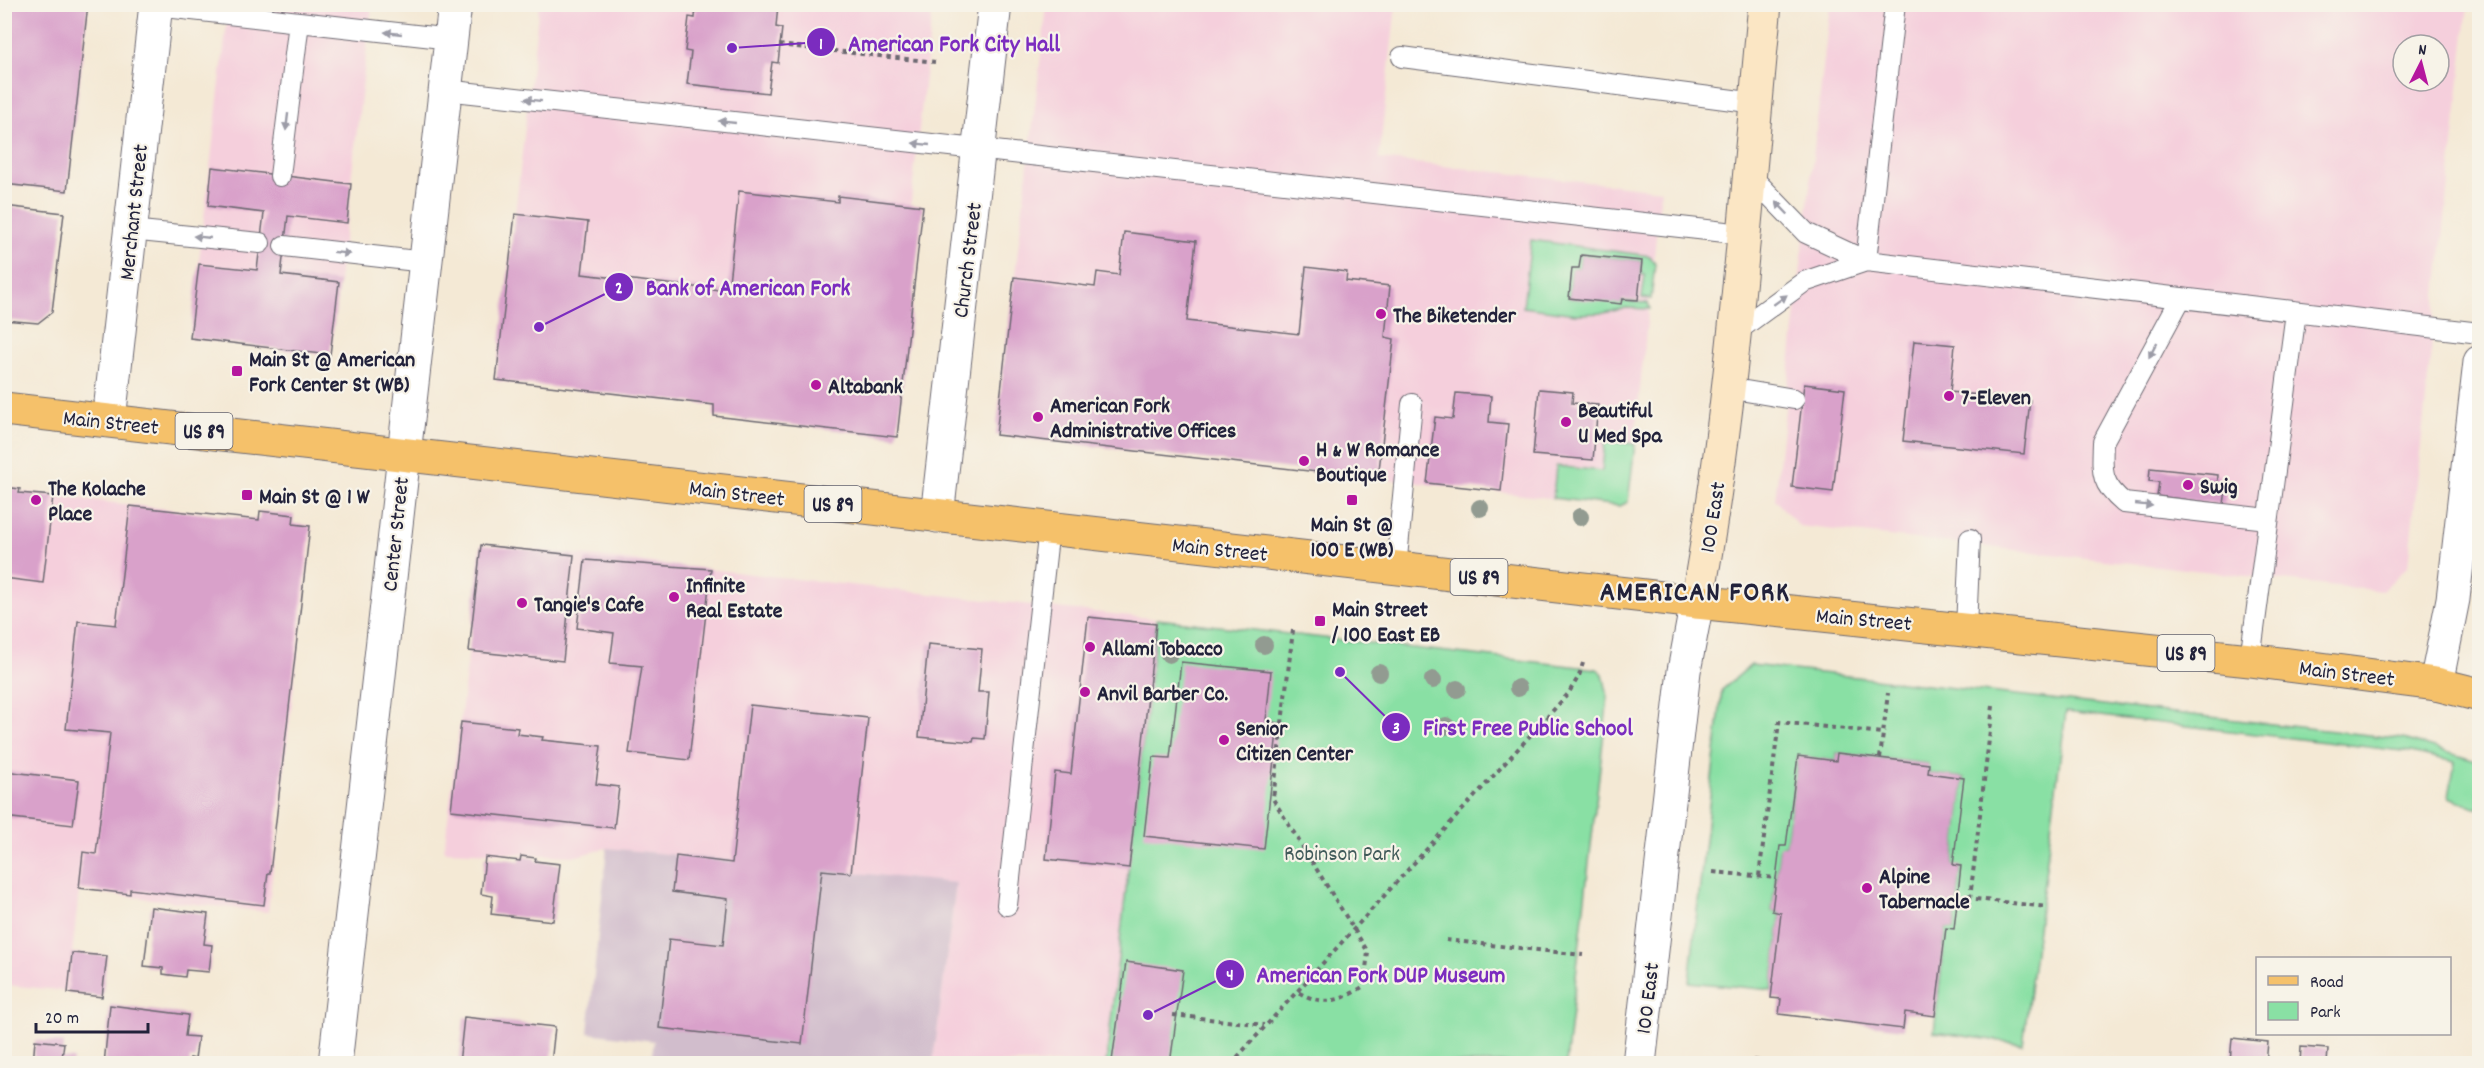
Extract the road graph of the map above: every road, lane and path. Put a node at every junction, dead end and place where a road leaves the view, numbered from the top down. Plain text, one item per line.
1 (455, 4) edge
2 (995, 4) edge
3 (1765, 4) edge
4 (1895, 4) edge
5 (156, 5) edge
6 (299, 22) junction
7 (451, 39) junction
8 (779, 45) dead end
9 (1402, 57) dead end
10 (935, 62) dead end
11 (445, 90) junction
12 (1756, 102) junction
13 (979, 150) junction
14 (1749, 174) junction
15 (280, 176) dead end
16 (130, 230) junction
17 (1743, 234) junction
18 (260, 243) dead end
19 (284, 246) dead end
20 (1866, 261) junction
21 (425, 262) junction
22 (2181, 298) junction
23 (2296, 312) junction
24 (2480, 333) edge
25 (1733, 334) junction
26 (2480, 362) edge
27 (1728, 388) junction
28 (1794, 399) dead end
29 (1412, 404) dead end
30 (2477, 404) edge
31 (4, 409) edge
32 (109, 420) junction
33 (404, 453) junction
34 (937, 516) junction
35 (2268, 519) junction
36 (1049, 528) junction
37 (1970, 539) dead end
38 (1396, 568) junction
39 (1696, 602) junction
40 (1966, 628) junction
41 (1293, 630) dead end
42 (2250, 660) junction
43 (1583, 663) dead end
44 (2436, 684) junction
45 (1888, 693) dead end
46 (2480, 695) edge
47 (1993, 706) dead end
48 (1883, 733) junction
49 (1880, 758) dead end
50 (1713, 872) dead end
51 (1759, 876) junction
52 (1776, 878) dead end
53 (1958, 897) dead end
54 (1970, 898) junction
55 (1007, 905) dead end
56 (2046, 907) dead end
57 (1354, 932) junction
58 (1446, 940) dead end
59 (1583, 955) dead end
60 (1296, 991) junction
61 (1173, 1015) dead end
62 (1265, 1025) junction
63 (335, 1064) edge
64 (1231, 1064) edge
65 (1639, 1064) edge

1 - 7 street, Center Street
2 - 13 street, Church Street
3 - 12 main road, 100 East
4 - 20 lane
5 - 6 lane
5 - 16 street, Merchant Street
7 -> 6 lane
6 -> 15 lane
7 - 11 street, Center Street
8 - 10 path
9 - 12 lane
13 -> 11 lane
11 - 21 street, Center Street
12 - 14 main road, 100 East
13 - 17 lane
13 - 34 street, Church Street
14 - 17 main road, 100 East
20 -> 14 lane
18 -> 16 lane
16 - 32 street, Merchant Street
17 - 25 main road, 100 East
19 -> 21 lane
20 - 22 lane
25 -> 20 lane
21 - 33 street, Center Street
22 - 23 lane
22 -> 35 lane
23 - 24 lane
23 - 35 lane
25 - 27 main road, 100 East
26 - 30 street
27 - 28 lane
27 - 39 main road, 100 East
29 - 38 lane
30 - 44 street
31 - 32 main road, Main Street / US 89
32 - 33 main road, Main Street / US 89
33 - 34 main road, Main Street / US 89
33 - 63 street, Center Street
34 - 36 main road, Main Street / US 89
35 - 42 lane
36 - 38 main road, Main Street / US 89
36 - 55 lane
37 - 40 lane
38 - 39 main road, Main Street / US 89
39 - 40 main road, Main Street / US 89
39 - 65 street, 100 East
40 - 42 main road, Main Street / US 89
41 - 57 path
42 - 44 main road, Main Street / US 89
43 - 57 path
44 - 46 main road, US 89
45 - 48 path
47 - 54 path
48 - 49 path
48 - 51 path
50 - 51 path
51 - 52 path
53 - 54 path
54 - 56 path
57 - 60 path
57 - 60 path
58 - 59 path
60 - 62 path
61 - 62 path
62 - 64 path

